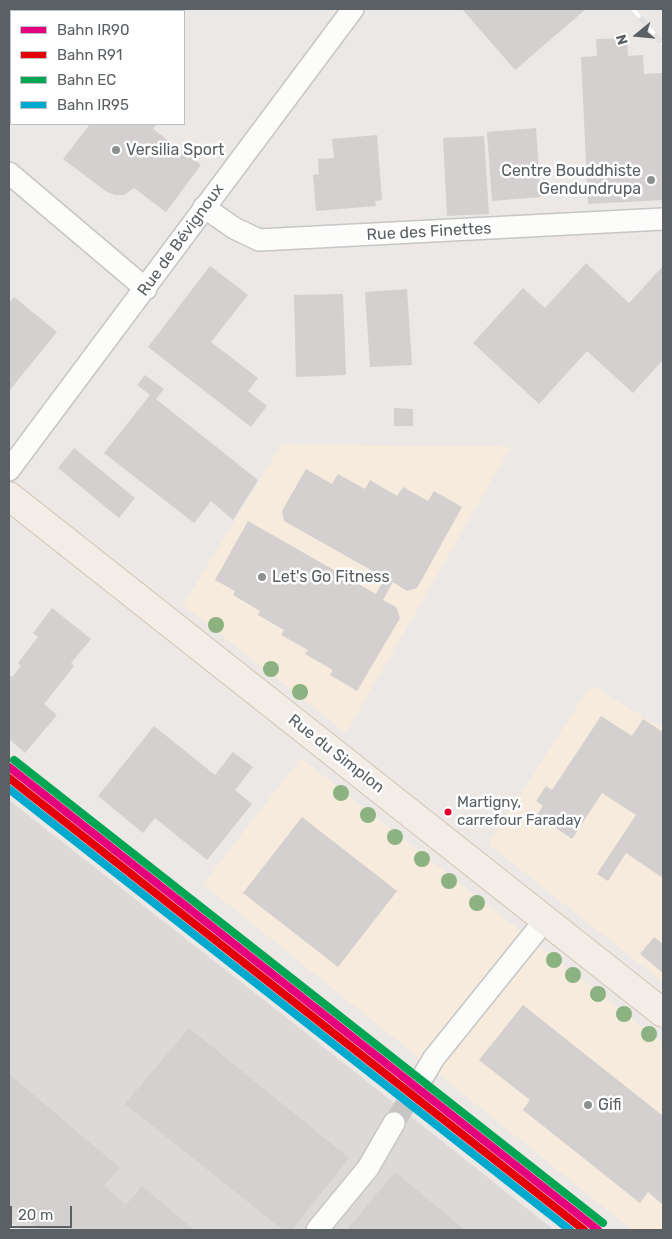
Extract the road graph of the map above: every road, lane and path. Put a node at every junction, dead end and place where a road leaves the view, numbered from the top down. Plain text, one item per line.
1 (353, 9) edge
2 (9, 173) edge
3 (204, 207) junction
4 (663, 219) edge
5 (146, 289) junction
6 (9, 470) edge
7 (9, 496) edge
8 (545, 920) junction
9 (663, 1013) edge
10 (422, 1078) tunnel mouth
11 (394, 1124) tunnel mouth
12 (317, 1230) edge

1 - 3 street, Rue de Bévignoux
2 - 5 street
3 - 4 street, Rue des Finettes
3 - 5 street, Rue de Bévignoux
5 - 6 street, Rue de Bévignoux
7 - 8 main road, Rue du Simplon
8 - 9 main road, Rue du Simplon
8 - 10 street
11 - 12 street

